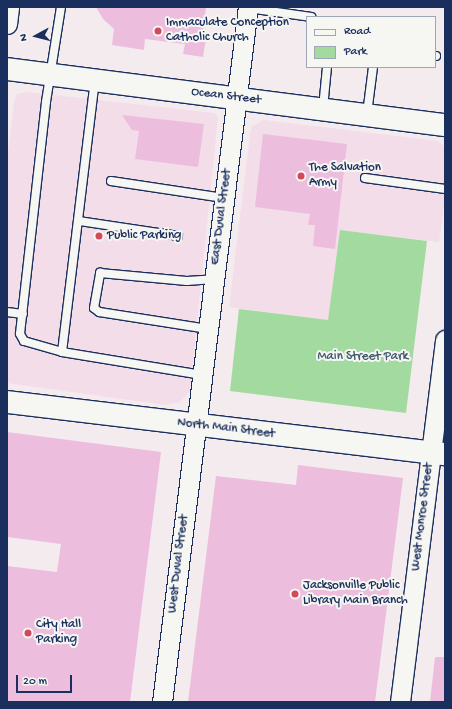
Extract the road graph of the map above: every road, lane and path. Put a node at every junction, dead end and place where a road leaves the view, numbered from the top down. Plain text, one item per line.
1 (9, 7) edge
2 (61, 7) edge
3 (248, 7) edge
4 (306, 16) edge
5 (7, 24) edge
6 (327, 68) edge
7 (373, 68) edge
8 (7, 69) edge
9 (52, 75) junction
10 (95, 81) junction
11 (237, 99) junction
12 (322, 110) junction
13 (367, 115) junction
14 (445, 125) edge
15 (365, 178) dead end
16 (111, 181) dead end
17 (445, 189) edge
18 (224, 198) junction
19 (79, 221) junction
20 (178, 236) dead end
21 (214, 279) junction
22 (7, 312) edge
23 (23, 314) junction
24 (208, 329) junction
25 (445, 340) edge
26 (62, 352) junction
27 (202, 375) junction
28 (7, 402) edge
29 (196, 426) junction
30 (438, 453) edge
31 (162, 702) edge
32 (400, 702) edge

1 - 5 street
2 - 9 lane
3 - 4 lane
3 - 11 street, East Duval Street
6 - 12 lane
7 - 13 lane
8 - 9 main road, Ocean Street
9 - 10 main road, Ocean Street
9 - 23 lane
10 - 11 main road, Ocean Street
10 - 19 lane
11 - 12 main road, Ocean Street
11 - 18 street, East Duval Street
12 - 13 main road, Ocean Street
13 - 14 main road, Ocean Street
15 - 17 lane
16 - 18 lane
18 - 21 street, East Duval Street
19 - 20 lane
19 - 26 lane
21 - 24 street, East Duval Street
21 - 24 lane
22 - 23 lane
23 - 26 lane
24 - 27 street, East Duval Street
25 - 30 street, West Monroe Street
26 - 27 lane
27 - 29 street, East Duval Street
28 - 29 main road, North Main Street
29 - 30 main road, North Main Street
29 - 31 street, West Duval Street
30 - 32 street, West Monroe Street

